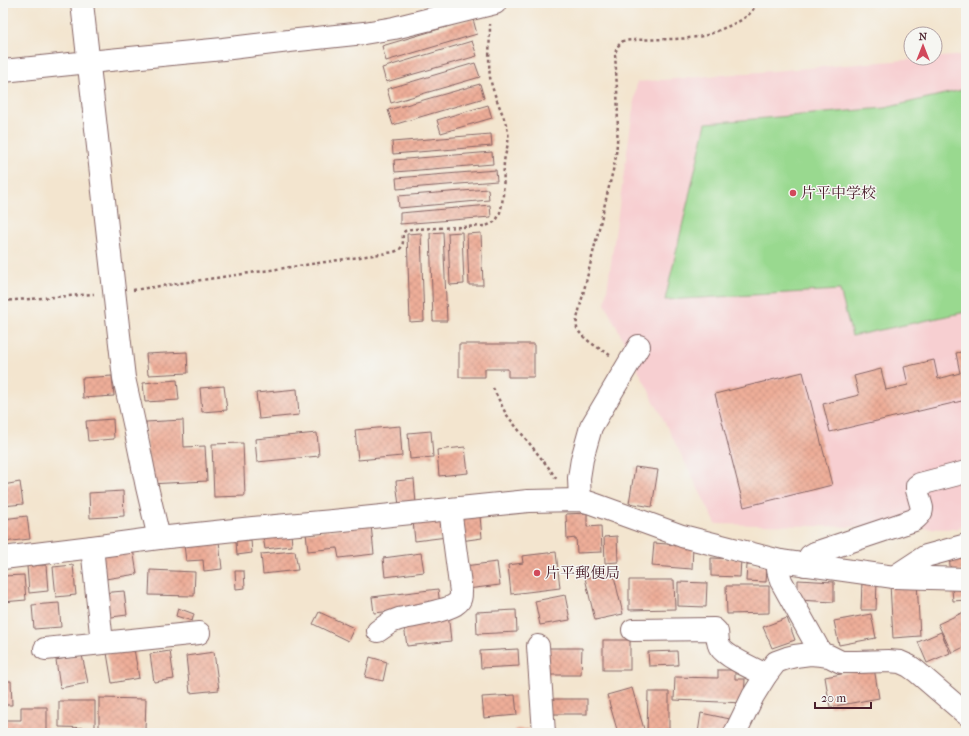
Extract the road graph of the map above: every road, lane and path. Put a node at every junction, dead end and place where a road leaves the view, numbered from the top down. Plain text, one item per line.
1 (82, 3) edge
2 (756, 3) edge
3 (491, 4) edge
4 (89, 62) junction
5 (3, 71) edge
6 (114, 293) junction
7 (3, 301) edge
8 (639, 346) dead end
9 (626, 367) junction
10 (493, 388) dead end
11 (966, 472) edge
12 (570, 500) junction
13 (450, 509) junction
14 (159, 538) junction
15 (966, 545) edge
16 (92, 547) junction
17 (3, 558) edge
18 (780, 561) junction
19 (805, 565) junction
20 (894, 577) junction
21 (966, 579) edge
22 (633, 630) dead end
23 (378, 631) dead end
24 (199, 633) dead end
25 (102, 643) junction
26 (538, 646) dead end
27 (45, 650) dead end
28 (822, 655) junction
29 (766, 675) junction
30 (966, 714) edge
31 (544, 733) edge
32 (735, 733) edge

1 - 4 street
2 - 9 path
3 - 4 street
3 - 6 path
4 - 5 street
4 - 6 street
6 - 7 path
6 - 14 street
8 - 9 street
9 - 12 street
10 - 12 path
11 - 19 street
12 - 13 street
12 - 18 street
13 - 14 street
13 - 23 street
14 - 16 street
15 - 20 street
16 - 17 street
16 - 25 street
18 - 19 street
18 - 28 street
19 - 20 street
20 - 21 street
22 - 29 street
24 - 25 street
25 - 27 street
26 - 31 street
28 - 29 street
28 - 30 street
29 - 32 street

